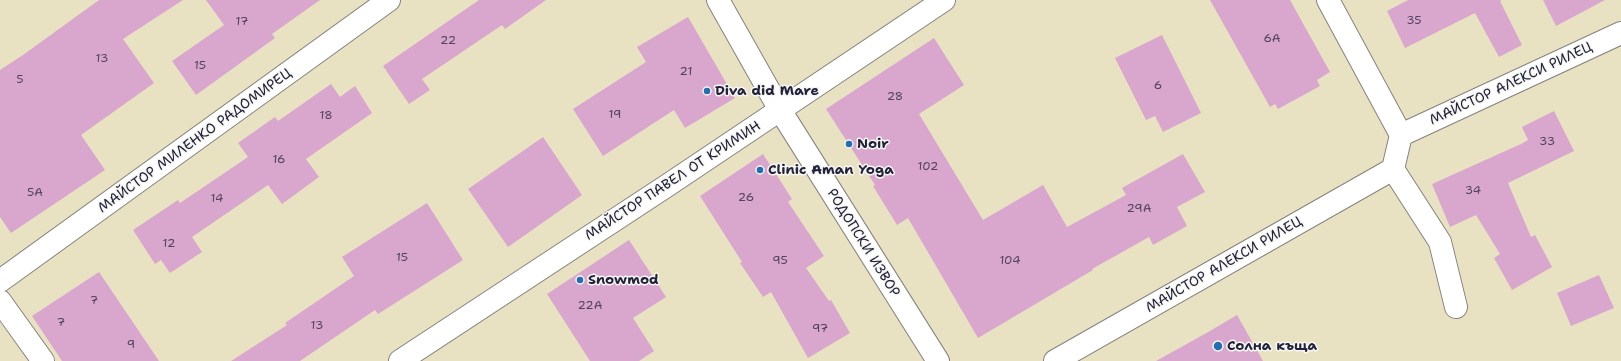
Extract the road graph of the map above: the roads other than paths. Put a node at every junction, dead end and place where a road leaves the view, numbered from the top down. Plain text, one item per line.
1 (389, 0) edge
2 (718, 0) edge
3 (944, 0) edge
4 (1328, 0) edge
5 (1621, 33) edge
6 (780, 110) junction
7 (1401, 135) junction
8 (1394, 169) junction
9 (0, 281) edge
10 (0, 301) edge
11 (1456, 307) dead end
12 (43, 361) edge
13 (400, 361) edge
14 (938, 361) edge
15 (1054, 361) edge

1 - 9 street, МАЙСТОР МИЛЕНКО РАДОМИРЕЦ
2 - 6 street, РОДОПСКИ ИЗВОР
3 - 6 street, МАЙСТОР ПАВЕЛ ОТ КРИМИН
4 - 7 street
5 - 7 street, МАЙСТОР АЛЕКСИ РИЛЕЦ
6 - 13 street, МАЙСТОР ПАВЕЛ ОТ КРИМИН
6 - 14 street, РОДОПСКИ ИЗВОР
7 - 8 street
8 - 11 street
8 - 15 street, МАЙСТОР АЛЕКСИ РИЛЕЦ
10 - 12 street

